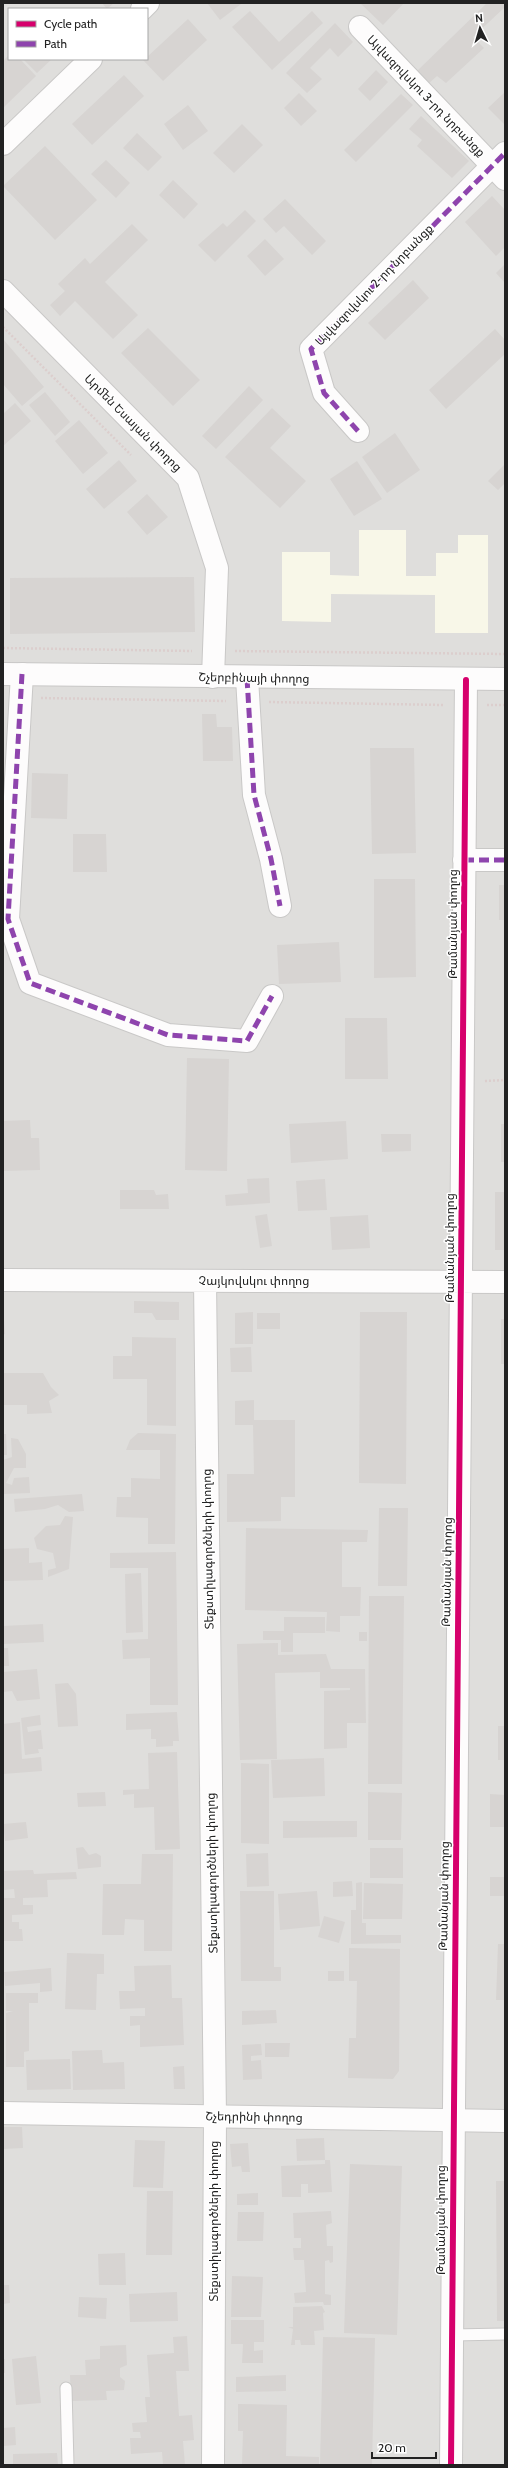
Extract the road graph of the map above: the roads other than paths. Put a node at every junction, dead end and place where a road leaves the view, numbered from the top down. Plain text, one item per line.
1 (360, 27) dead end
2 (90, 60) edge
3 (3, 144) edge
4 (500, 166) edge
5 (3, 291) edge
6 (358, 430) dead end
7 (12, 674) edge
8 (213, 677) junction
9 (247, 678) junction
10 (466, 680) junction
11 (505, 680) edge
12 (464, 860) junction
13 (505, 860) edge
14 (280, 906) dead end
15 (272, 996) dead end
16 (3, 1280) edge
17 (206, 1281) junction
18 (461, 1282) junction
19 (505, 1282) edge
20 (3, 2113) edge
21 (215, 2117) junction
22 (453, 2121) junction
23 (505, 2121) edge
24 (505, 2334) edge
25 (452, 2335) junction
26 (66, 2388) dead end
27 (68, 2465) edge
28 (213, 2465) edge
29 (451, 2465) edge

1 - 4 street, Այվազովսկու 3-րդ նրբանցք
2 - 3 street
4 - 6 street, Այվազովսկու 2-րդ նրբանցք
5 - 8 street, Արմեն Եսայան փողոց
7 - 8 street, Շչերբինայի փողոց
7 - 15 street
8 - 9 street, Շչերբինայի փողոց
9 - 10 street, Շչերբինայի փողոց
9 - 14 street
10 - 11 street, Շչերբինայի փողոց
10 - 12 street, Թամանյան փողոց
12 - 13 street
12 - 18 street, Թամանյան փողոց
16 - 17 street, Չայկովսկու փողոց
17 - 18 street, Չայկովսկու փողոց
17 - 21 street, Տեքստիլագործների փողոց
18 - 19 street, Չայկովսկու փողոց
18 - 22 street, Թամանյան փողոց
20 - 21 street, Շչեդրինի փողոց
21 - 22 street, Շչեդրինի փողոց
21 - 28 street, Տեքստիլագործների փողոց
22 - 23 street, Շչեդրինի փողոց
22 - 25 street, Թամանյան փողոց
24 - 25 lane
25 - 29 street, Թամանյան փողոց
26 - 27 lane

